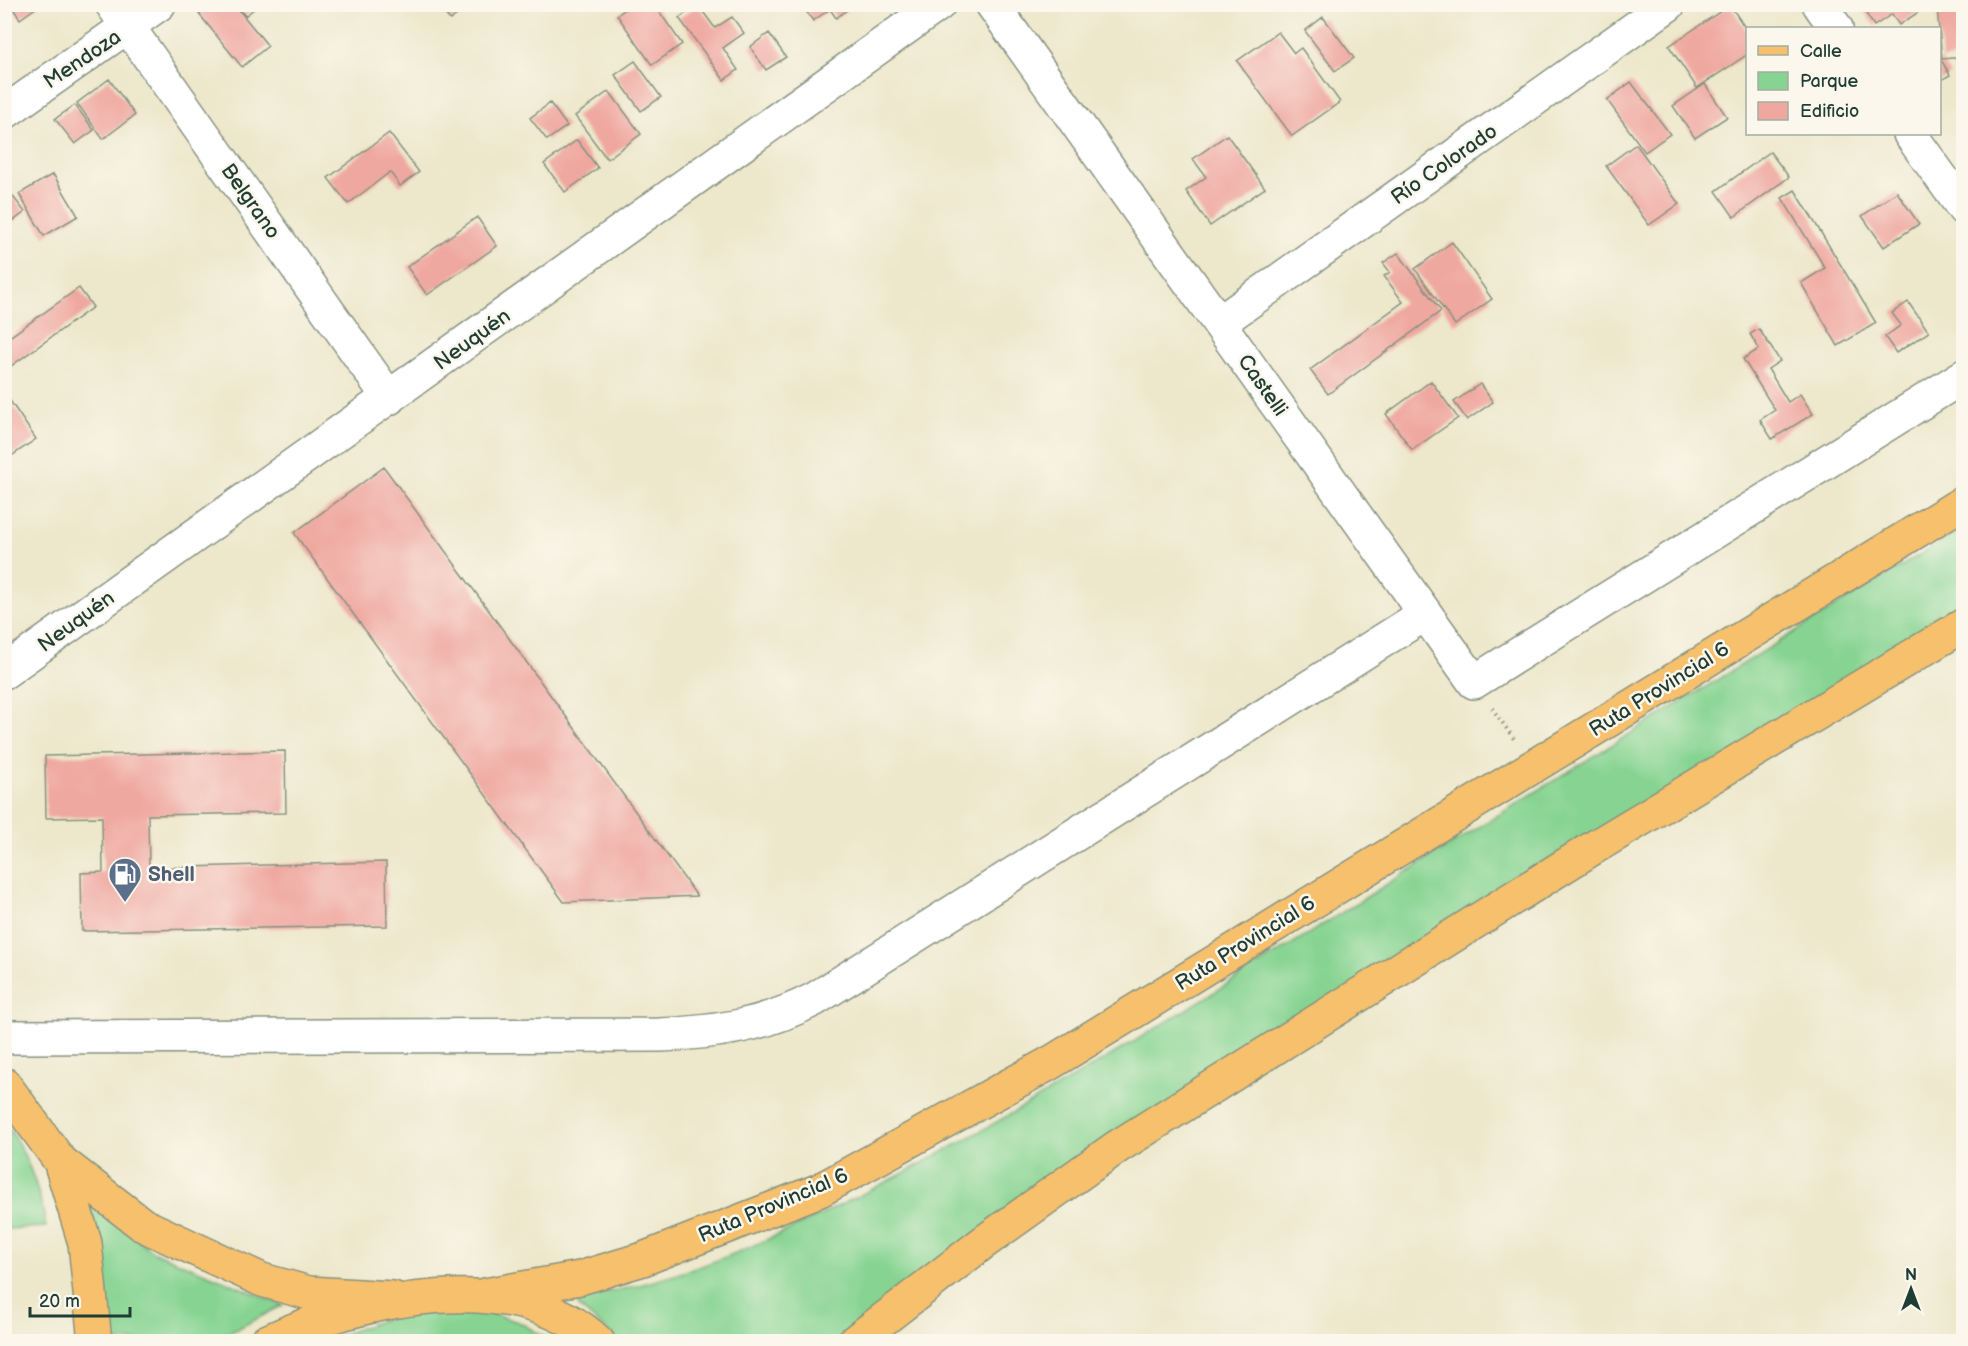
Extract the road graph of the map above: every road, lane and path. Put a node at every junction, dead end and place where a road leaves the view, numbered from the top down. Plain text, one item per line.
1 (159, 4) edge
2 (939, 4) edge
3 (992, 4) edge
4 (1670, 4) edge
5 (1819, 4) edge
6 (120, 16) edge
7 (1835, 27) edge
8 (4, 112) edge
9 (1911, 135) edge
10 (1964, 209) edge
11 (1219, 323) junction
12 (1964, 376) edge
13 (389, 398) junction
14 (1964, 502) edge
15 (1425, 614) junction
16 (1964, 625) edge
17 (4, 672) edge
18 (1474, 682) junction
19 (1534, 766) junction
20 (4, 1037) edge
21 (4, 1084) edge
22 (60, 1161) junction
23 (485, 1295) junction
24 (406, 1299) junction
25 (95, 1341) edge
26 (266, 1341) edge
27 (598, 1341) edge
28 (854, 1341) edge

1 - 6 street, Mendoza
2 - 13 street, Neuquén
3 - 11 street, Castelli
4 - 11 street, Río Colorado
5 - 7 street
6 - 8 street, Mendoza
6 - 13 street, Belgrano
9 - 10 street
11 - 15 street, Castelli
12 - 18 street
13 - 17 street, Neuquén
14 - 19 main road, Ruta Provincial 6
15 - 18 street, Castelli
15 - 20 street
16 - 28 main road
18 - 19 path
19 - 23 main road, Ruta Provincial 6
21 - 22 main road
22 - 24 main road
22 - 25 main road
23 - 24 main road
23 - 27 main road
24 - 26 main road

